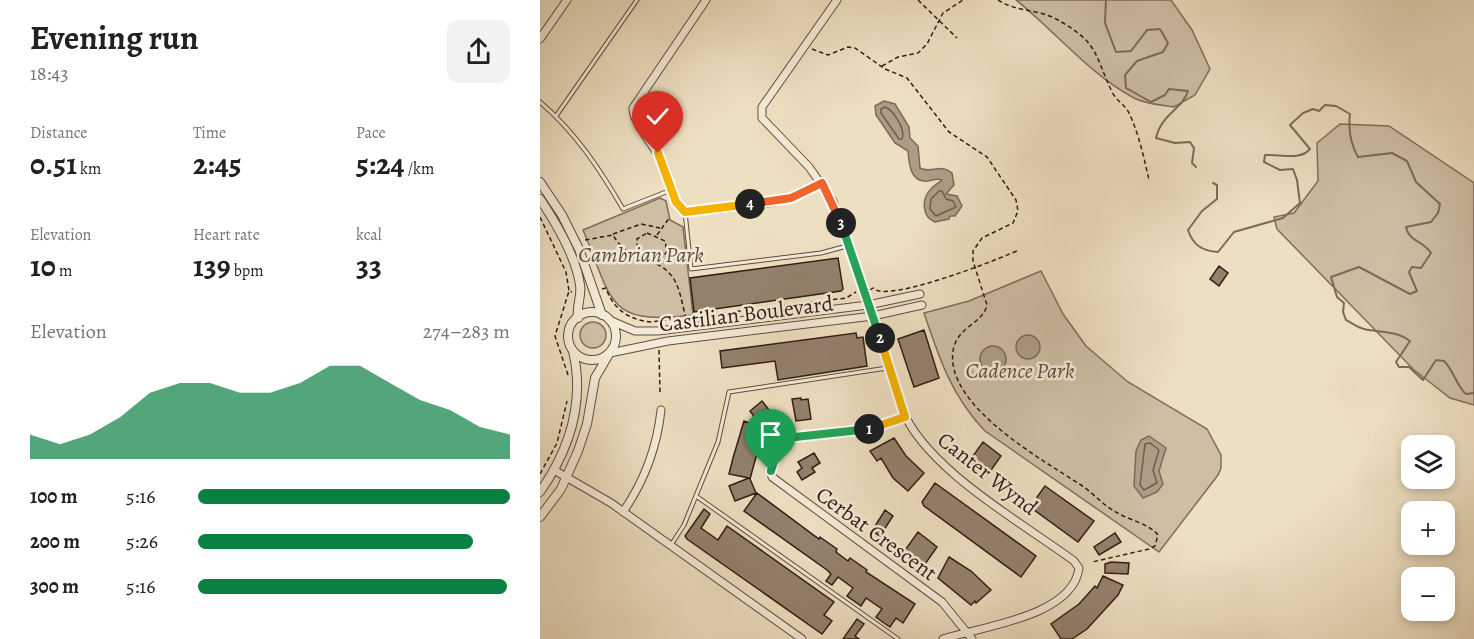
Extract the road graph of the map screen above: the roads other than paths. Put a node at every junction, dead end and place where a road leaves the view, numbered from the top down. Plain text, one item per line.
1 (567, 0) edge
2 (637, 0) edge
3 (706, 0) edge
4 (837, 0) edge
5 (542, 34) edge
6 (540, 102) edge
7 (556, 116) junction
8 (540, 182) edge
9 (822, 183) junction
10 (673, 189) junction
11 (540, 199) edge
12 (685, 212) junction
13 (849, 246) junction
14 (920, 294) dead end
15 (868, 305) junction
16 (922, 305) dead end
17 (873, 316) junction
18 (606, 317) junction
19 (578, 318) junction
20 (573, 351) junction
21 (610, 354) junction
22 (889, 368) junction
23 (661, 410) dead end
24 (905, 417) junction
25 (554, 470) junction
26 (567, 477) junction
27 (540, 492) edge
28 (696, 496) junction
29 (623, 512) junction
30 (540, 517) edge
31 (671, 545) junction
32 (970, 636) edge
33 (801, 639) edge
34 (898, 639) edge
35 (943, 639) edge

1 - 5 street
2 - 7 lane
3 - 10 street
4 - 9 street, Canter Wynd
6 - 7 lane
7 - 10 lane
8 - 18 street
9 - 12 street
9 - 13 street, Canter Wynd
10 - 12 street
11 - 19 street
12 - 13 lane
13 - 15 street, Canter Wynd
14 - 15 street, Castilian Boulevard
15 - 17 street, Canter Wynd
15 - 18 street, Castilian Boulevard
16 - 17 street, Castilian Boulevard
17 - 21 street, Castilian Boulevard
17 - 22 street, Canter Wynd
18 - 19 street
18 - 21 street
19 - 20 street
20 - 21 street
20 - 25 street
21 - 26 street
22 - 24 street, Canter Wynd
22 - 28 lane
23 - 29 street
24 - 32 street, Canter Wynd
24 - 32 street, Cerbat Crescent
25 - 26 street
25 - 27 street
26 - 29 street
26 - 30 street
28 - 31 lane
28 - 34 lane
29 - 31 street
31 - 33 street
32 - 35 street, Canter Wynd

